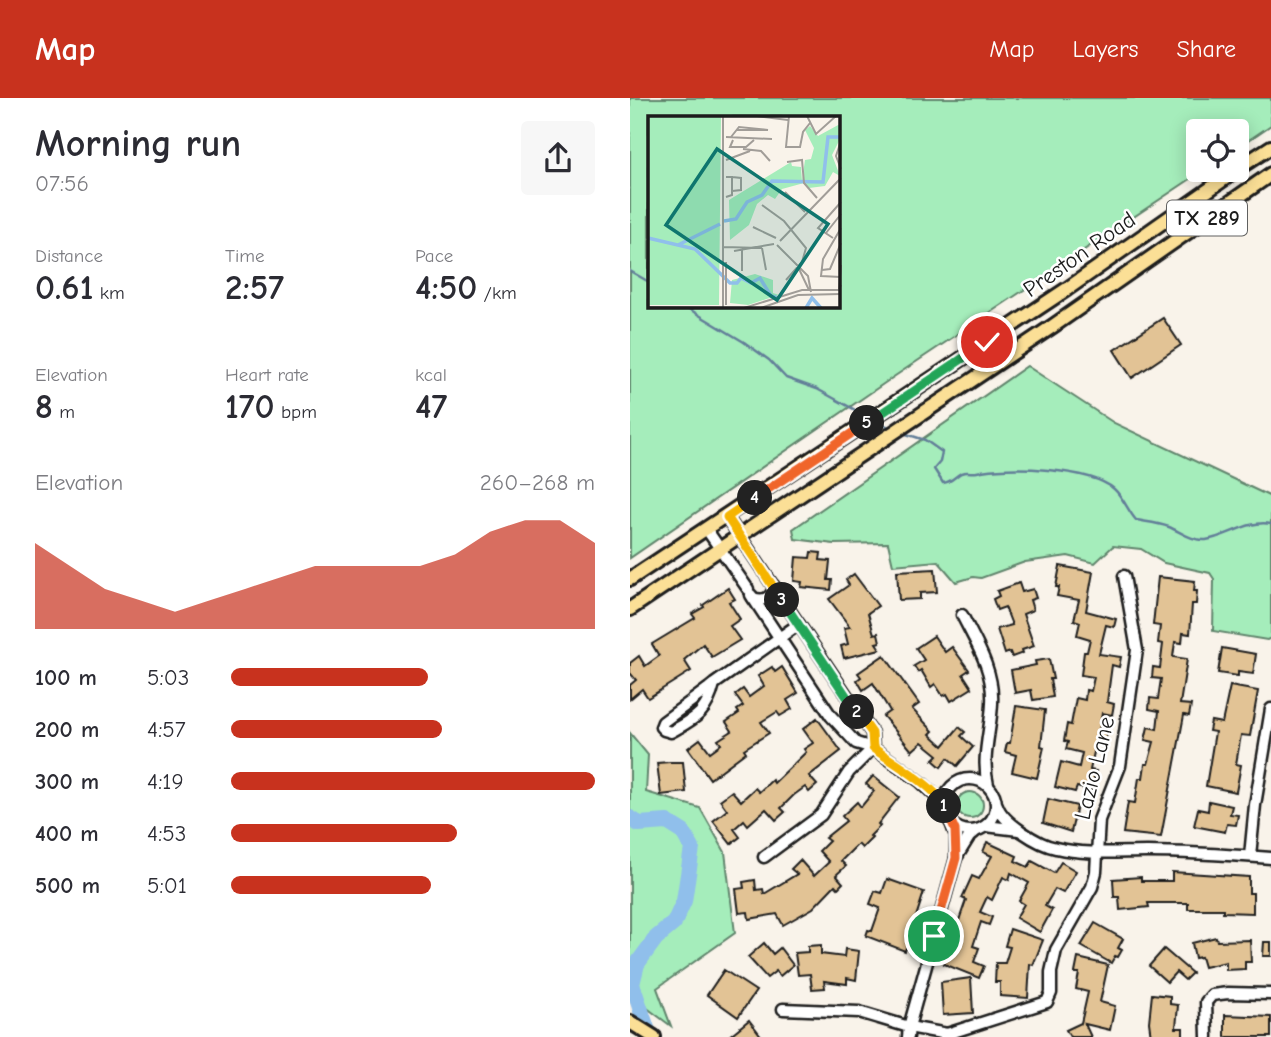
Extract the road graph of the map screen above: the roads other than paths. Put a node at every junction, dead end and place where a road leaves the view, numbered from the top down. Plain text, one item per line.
1 (1271, 147) edge
2 (1249, 162) edge
3 (1271, 174) edge
4 (1220, 182) edge
5 (1131, 244) junction
6 (1144, 262) junction
7 (727, 517) junction
8 (707, 530) junction
9 (739, 535) junction
10 (719, 548) junction
11 (1124, 576) dead end
12 (630, 579) edge
13 (774, 586) junction
14 (751, 594) junction
15 (630, 609) edge
16 (962, 615) dead end
17 (799, 624) junction
18 (780, 638) junction
19 (714, 684) junction
20 (1271, 709) edge
21 (873, 748) junction
22 (985, 756) junction
23 (966, 779) junction
24 (921, 782) junction
25 (954, 784) junction
26 (988, 785) junction
27 (944, 804) junction
28 (997, 805) junction
29 (951, 823) junction
30 (982, 828) junction
31 (1020, 830) junction
32 (1097, 852) junction
33 (1250, 856) junction
34 (764, 857) dead end
35 (956, 858) junction
36 (1271, 858) edge
37 (1271, 994) edge
38 (783, 1009) dead end
39 (630, 1022) edge
40 (909, 1032) edge
41 (654, 1037) edge
42 (900, 1037) edge
43 (1207, 1037) edge

1 - 2 main road, Preston Road / TX 289
3 - 6 main road, Preston Road / TX 289
4 - 5 main road, Preston Road / TX 289
5 - 6 main road
5 - 7 main road, Preston Road / TX 289
6 - 9 main road, Preston Road / TX 289
7 - 8 main road, Preston Road / TX 289
7 - 9 street
8 - 10 street
8 - 12 main road, Preston Road / TX 289
9 - 10 main road, Preston Road / TX 289
9 - 13 street
10 - 14 street
10 - 15 main road, Preston Road / TX 289
11 - 32 street, Lazio Lane
13 - 14 street
13 - 17 street
14 - 18 street
16 - 22 street
17 - 18 street
17 - 21 street
18 - 19 street
18 - 21 street
19 - 19 street
20 - 33 street
21 - 24 street
21 - 34 street
22 - 23 street
22 - 26 street
23 - 25 street
23 - 26 street
24 - 25 street
24 - 27 street
25 - 27 street
26 - 28 street
27 - 29 street
28 - 30 street
28 - 31 street
29 - 30 street
29 - 35 street
30 - 31 street
30 - 35 street
31 - 32 street
32 - 33 street
32 - 40 street, Lazio Lane
33 - 36 street
35 - 40 street
37 - 43 street
38 - 40 street
39 - 41 main road
40 - 42 street

